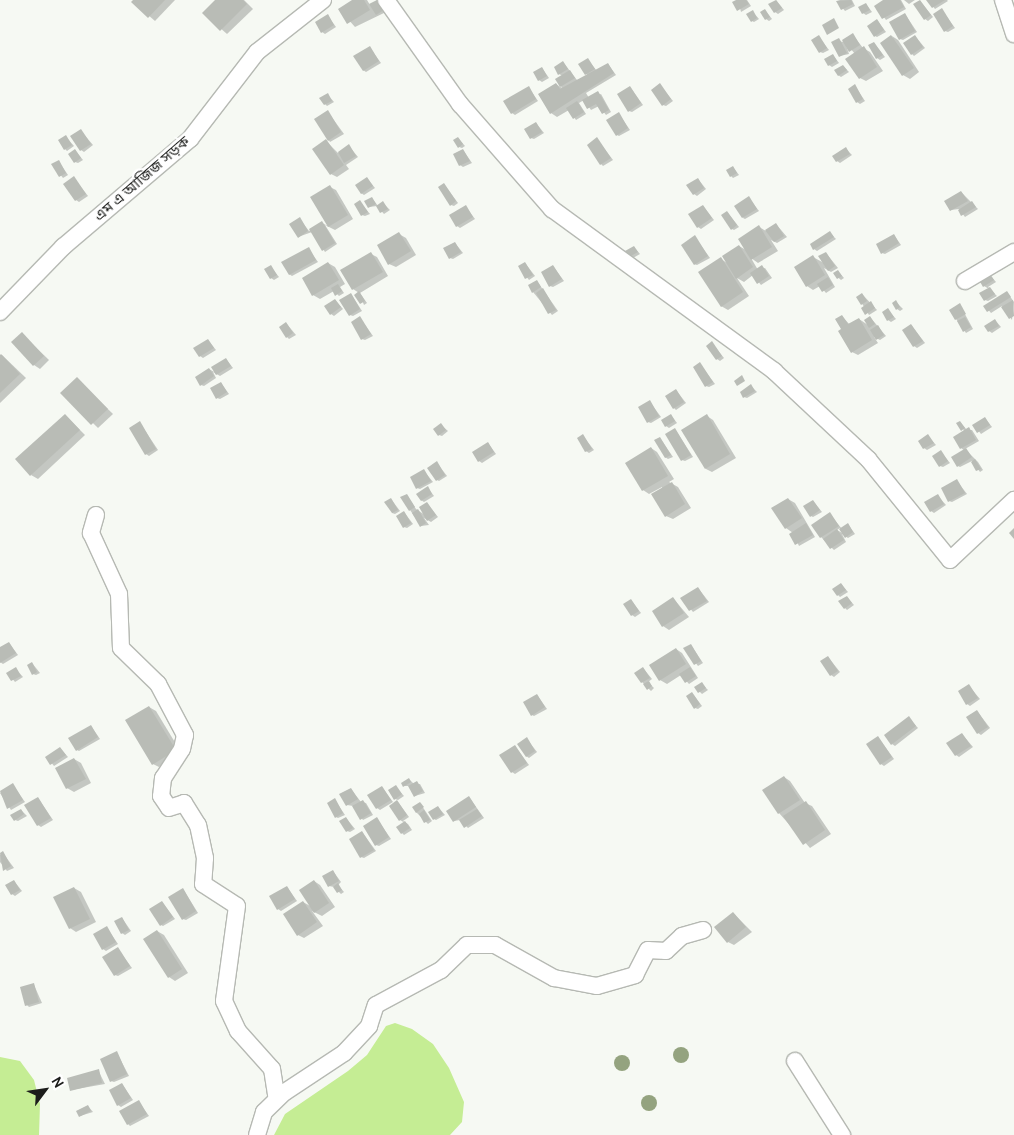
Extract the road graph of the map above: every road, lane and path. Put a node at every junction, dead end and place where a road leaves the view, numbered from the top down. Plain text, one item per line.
1 (322, 0) edge
2 (386, 0) edge
3 (1003, 0) edge
4 (1014, 34) edge
5 (1014, 252) edge
6 (965, 281) dead end
7 (0, 312) edge
8 (1014, 500) edge
9 (96, 515) dead end
10 (703, 930) dead end
11 (794, 1060) dead end
12 (277, 1099) junction
13 (257, 1135) edge
14 (842, 1135) edge

1 - 7 street, এম এ আজিজ সড়ক
2 - 8 street
3 - 4 street
5 - 6 street
9 - 12 street
10 - 12 street
11 - 14 street
12 - 13 street

